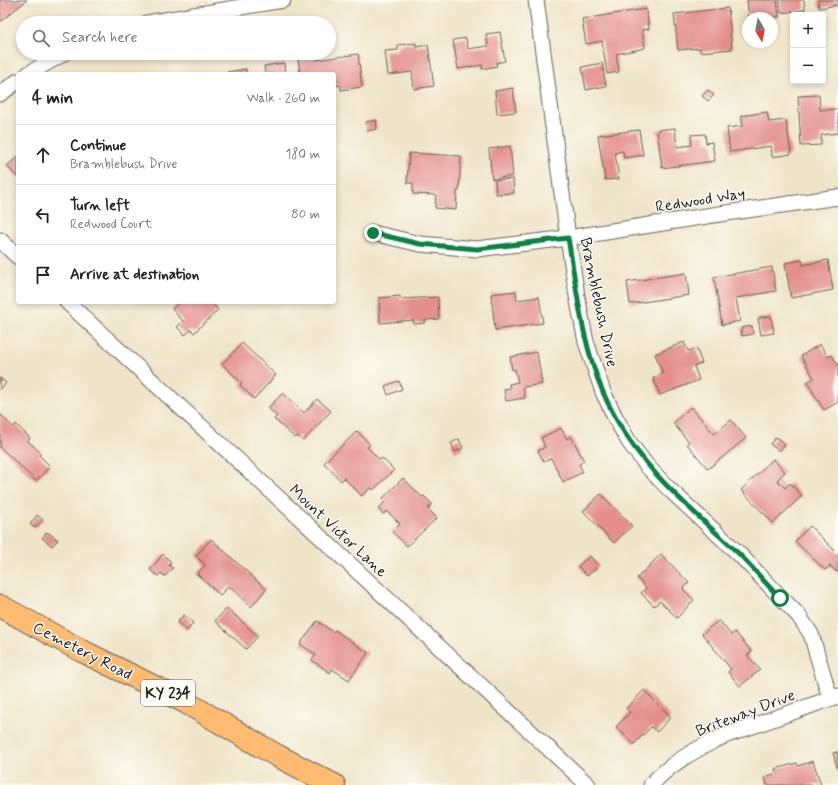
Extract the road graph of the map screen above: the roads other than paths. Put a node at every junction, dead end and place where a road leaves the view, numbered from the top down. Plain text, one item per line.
1 (283, 0) edge
2 (536, 0) edge
3 (189, 16) edge
4 (52, 60) edge
5 (31, 72) edge
6 (16, 82) edge
7 (0, 94) edge
8 (838, 197) edge
9 (373, 233) dead end
10 (568, 238) junction
11 (0, 240) edge
12 (16, 255) edge
13 (69, 304) edge
14 (0, 606) edge
15 (834, 697) edge
16 (334, 785) edge
17 (588, 785) edge
18 (651, 785) edge

1 - 3 street
2 - 10 street, Bramblebush Drive
4 - 5 street
6 - 7 street
8 - 10 street, Redwood Way
9 - 10 street, Redwood Way
10 - 15 street, Bramblebush Drive
11 - 12 street
13 - 17 street, Mount Victor Lane
14 - 16 main road, Cemetery Road / KY 234
15 - 18 street, Briteway Drive

